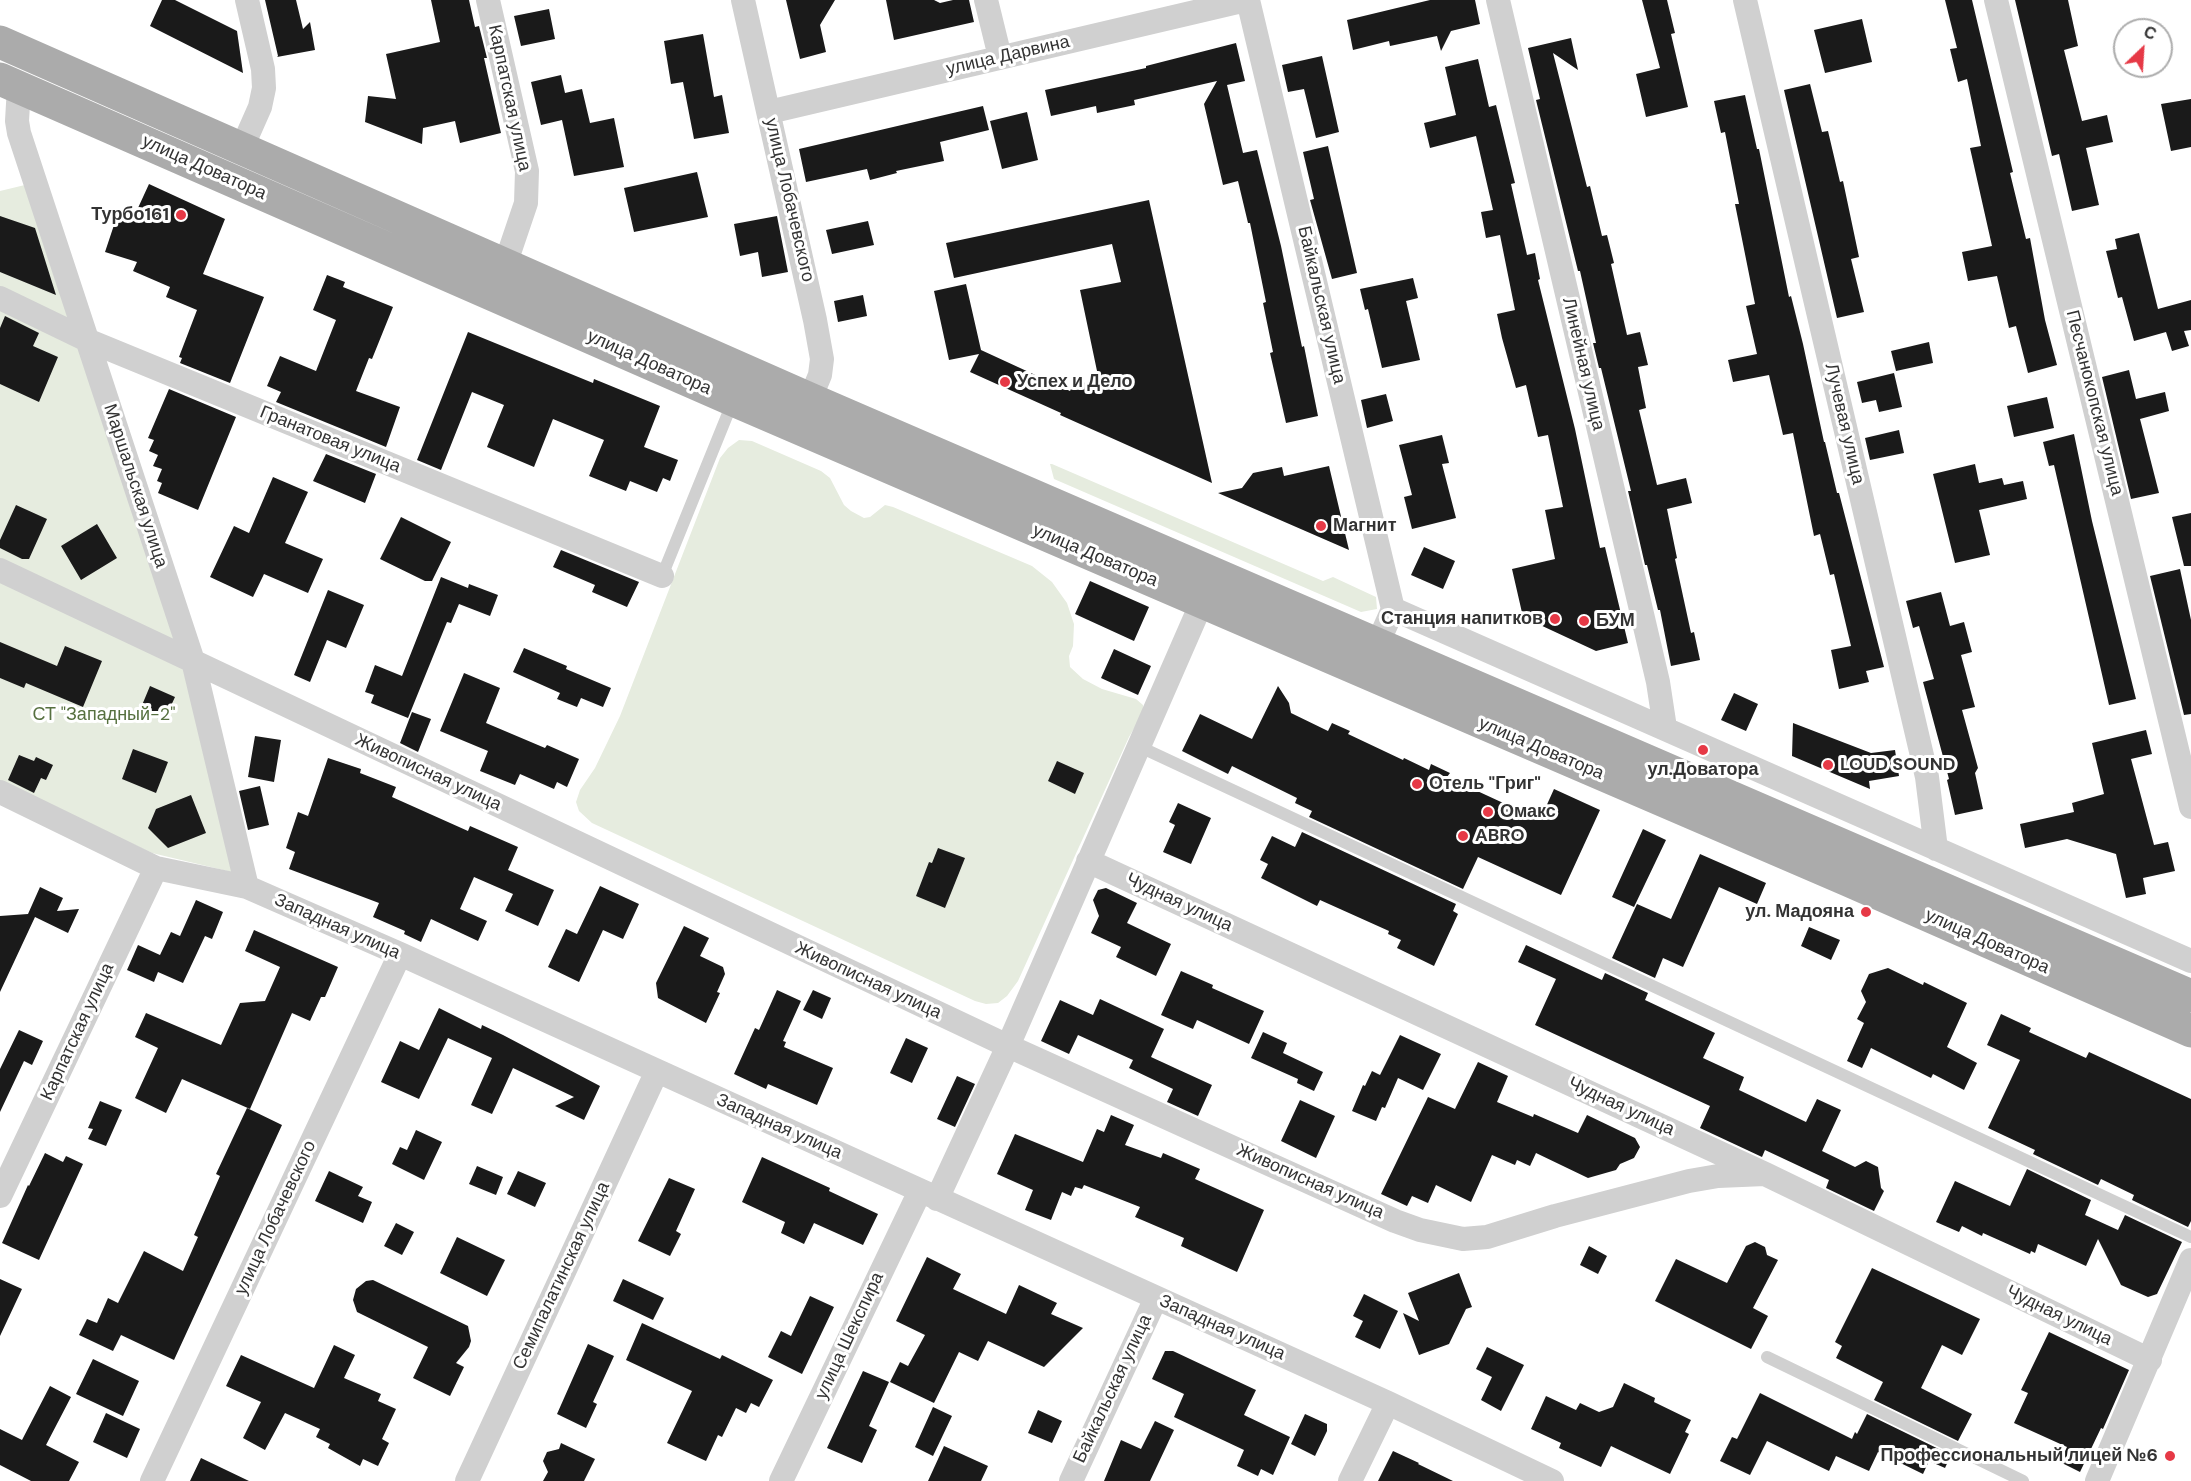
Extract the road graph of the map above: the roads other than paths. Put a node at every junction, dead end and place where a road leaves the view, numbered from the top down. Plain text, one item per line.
1 (247, 0) edge
2 (488, 0) edge
3 (743, 0) edge
4 (987, 0) edge
5 (1247, 0) edge
6 (1498, 0) edge
7 (1745, 0) edge
8 (1996, 0) edge
9 (0, 42) edge
10 (1000, 57) junction
11 (9, 83) edge
12 (769, 112) junction
13 (242, 150) junction
14 (505, 265) junction
15 (0, 298) edge
16 (87, 340) junction
17 (810, 399) junction
18 (733, 400) junction
19 (0, 570) edge
20 (662, 576) joint
21 (1202, 602) junction
22 (1393, 609) junction
23 (1378, 643) junction
24 (193, 661) junction
25 (1665, 728) junction
26 (1138, 746) junction
27 (0, 792) edge
28 (2191, 807) edge
29 (1936, 849) junction
30 (1088, 861) junction
31 (156, 868) junction
32 (247, 887) junction
33 (400, 954) junction
34 (2191, 961) edge
35 (2191, 996) edge
36 (2191, 1031) edge
37 (1008, 1046) junction
38 (657, 1071) junction
39 (1765, 1174) junction
40 (928, 1195) junction
41 (0, 1196) edge
42 (2191, 1236) edge
43 (2191, 1260) edge
44 (1156, 1298) junction
45 (1767, 1357) dead end
46 (2150, 1360) junction
47 (1388, 1403) junction
48 (152, 1481) edge
49 (467, 1481) edge
50 (781, 1481) edge
51 (1071, 1481) edge
52 (1350, 1481) edge
53 (1552, 1481) edge
54 (2023, 1481) edge
55 (2097, 1481) edge

1 - 13 street
2 - 14 street, Карпатская улица
3 - 12 street, улица Лобачевского
4 - 10 street
5 - 10 street, улица Дарвина
5 - 22 street, Байкальская улица
6 - 25 street, Линейная улица
7 - 29 street, Лучевая улица
8 - 28 street, Песчанокопская улица
9 - 13 main road, улица Доватора
10 - 12 street, улица Дарвина
11 - 16 street, Маршальская улица
11 - 18 main road, улица Доватора
12 - 17 street, улица Лобачевского
13 - 14 main road, улица Доватора
14 - 17 main road, улица Доватора
15 - 16 street, Гранатовая улица
16 - 20 street, Гранатовая улица
16 - 24 street, Маршальская улица
17 - 23 main road, улица Доватора
18 - 20 lane
18 - 21 main road, улица Доватора
19 - 24 street, Живописная улица
21 - 26 street, улица Шекспира
21 - 36 main road, улица Доватора
22 - 23 street
22 - 25 street
23 - 35 main road, улица Доватора
24 - 32 street, Маршальская улица
24 - 37 street, Живописная улица
25 - 29 street
26 - 30 street, улица Шекспира
26 - 42 lane
27 - 31 street, Западная улица
29 - 34 street
30 - 37 street, улица Шекспира
30 - 39 street, Чудная улица
31 - 32 street, Западная улица
31 - 41 street, Карпатская улица
32 - 33 street, Западная улица
33 - 38 street, Западная улица
33 - 48 street, улица Лобачевского
37 - 39 street, Живописная улица
37 - 40 street, улица Шекспира
38 - 40 street, Западная улица
38 - 49 street, Семипалатинская улица
39 - 46 street, Чудная улица
40 - 44 street, Западная улица
40 - 50 street, улица Шекспира
43 - 46 street
44 - 47 street, Западная улица
44 - 51 street, Байкальская улица
45 - 54 lane
46 - 55 street
47 - 52 street
47 - 53 street, Западная улица

